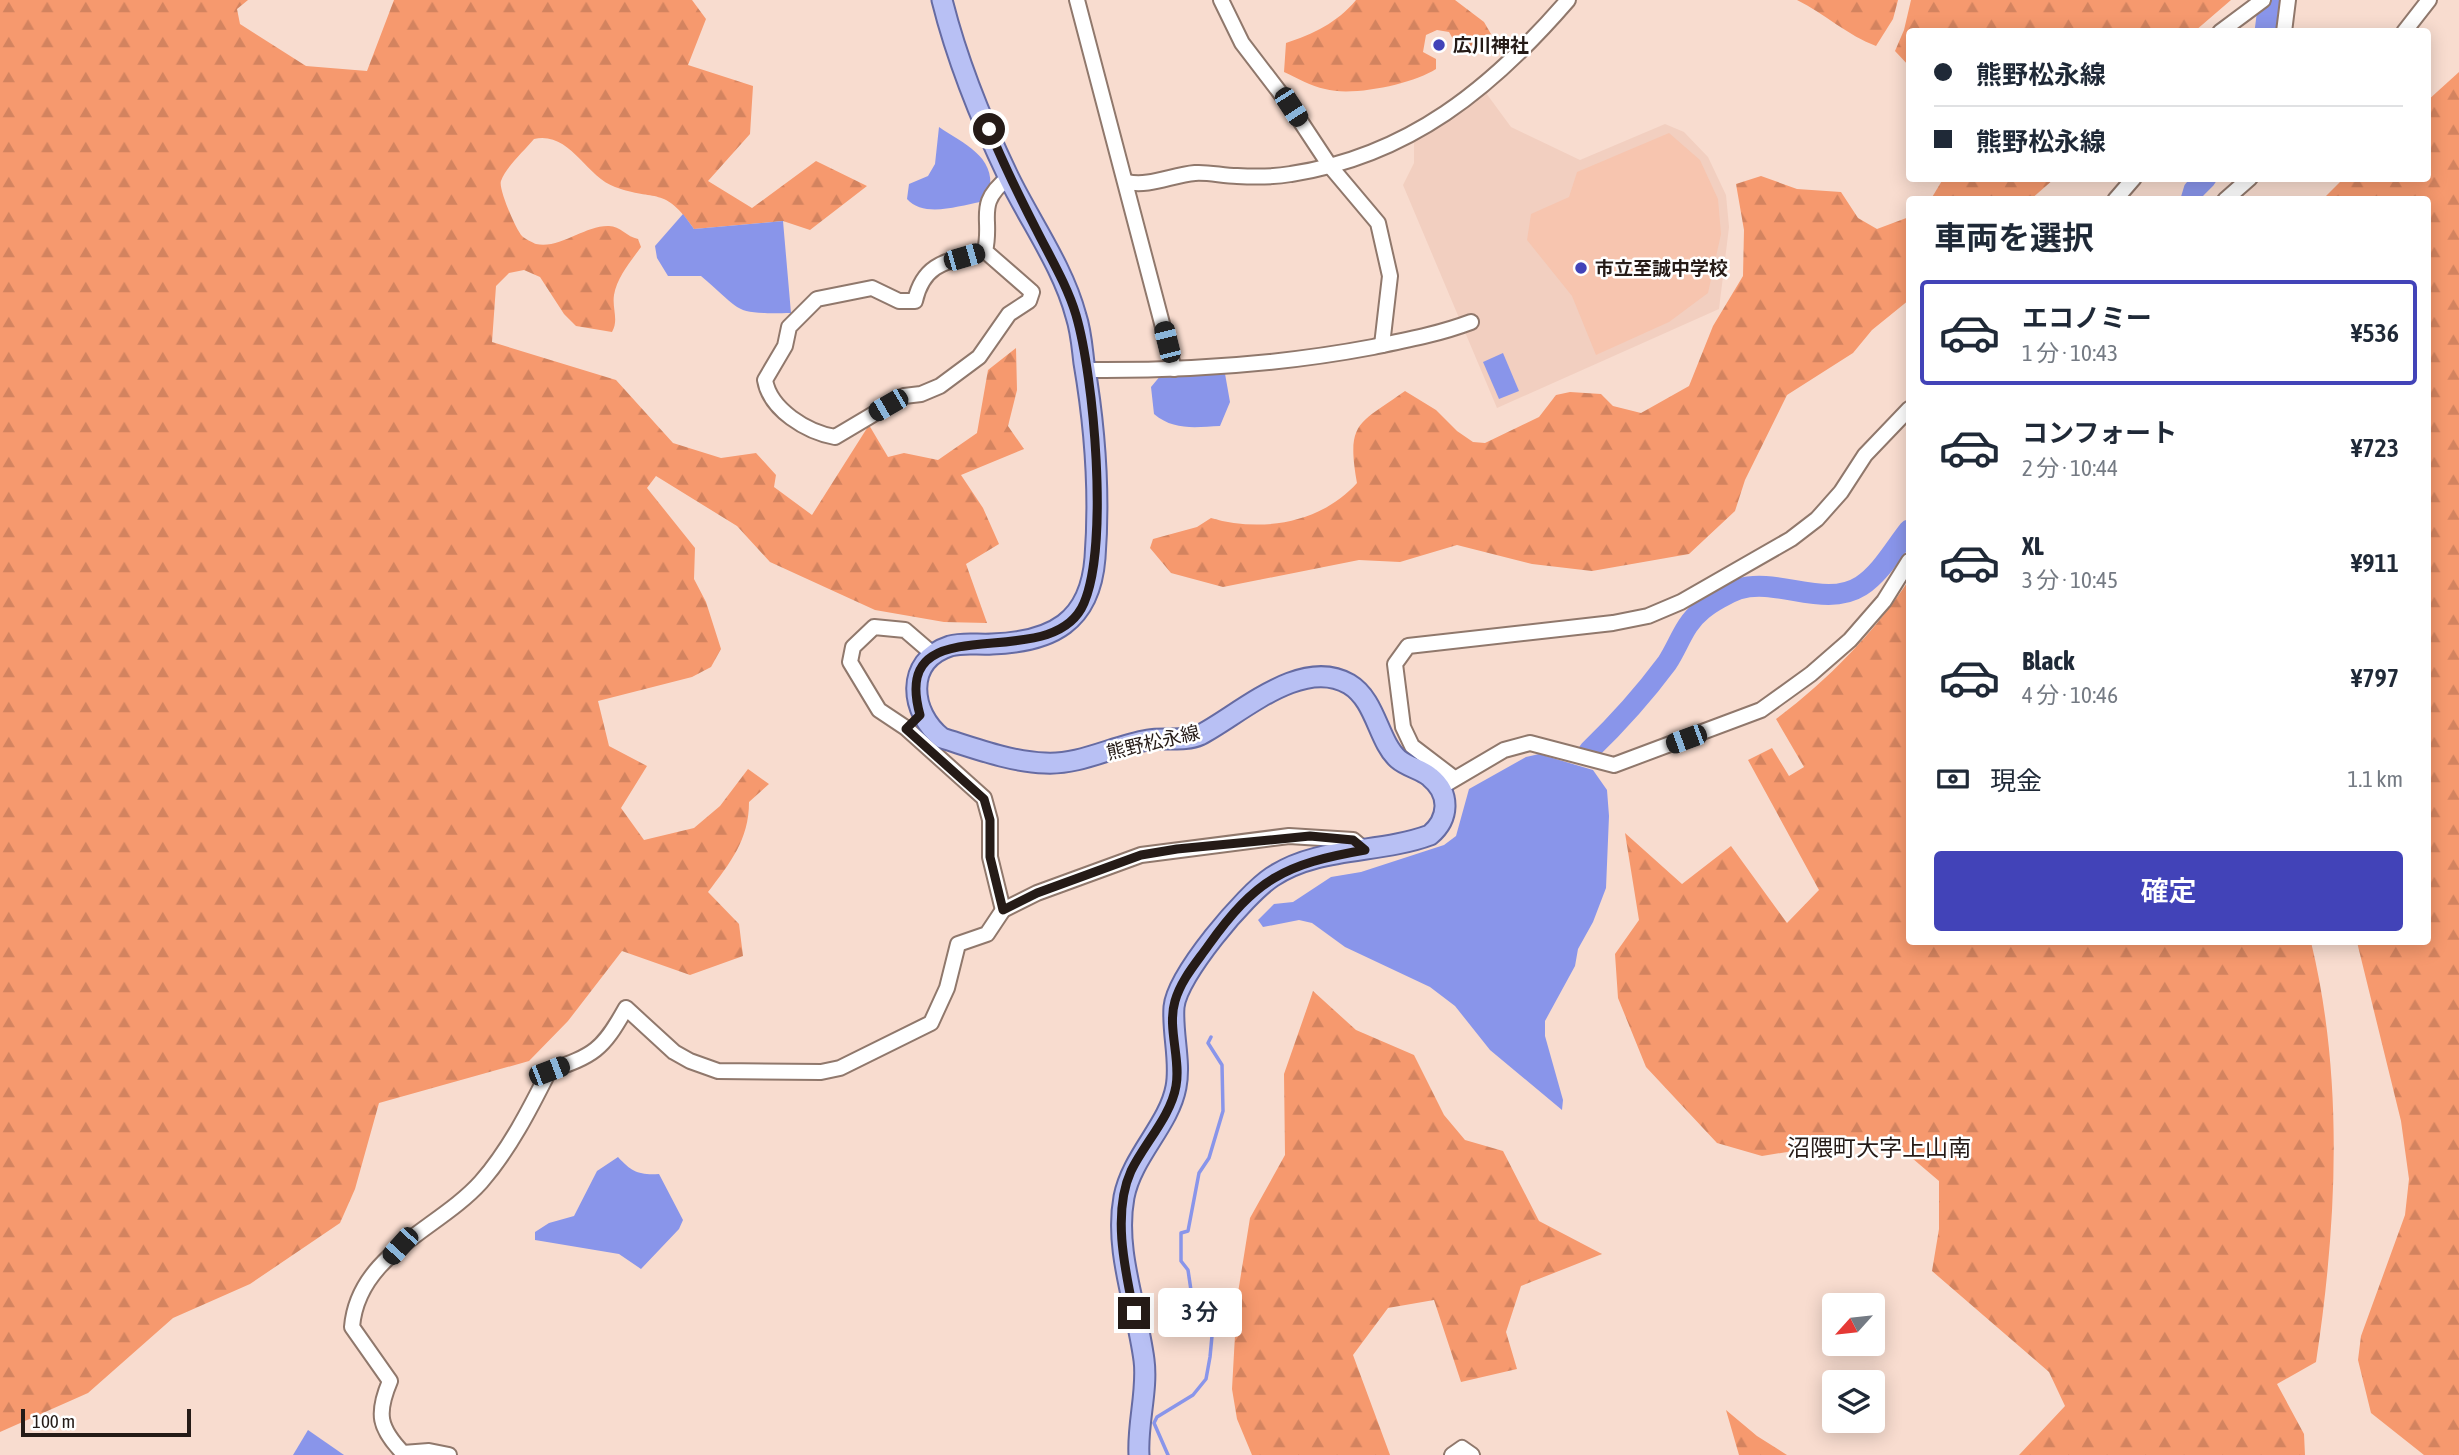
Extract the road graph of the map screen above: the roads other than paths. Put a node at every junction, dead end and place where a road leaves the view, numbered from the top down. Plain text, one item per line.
1 (942, 0) edge
2 (1077, 0) edge
3 (1221, 0) edge
4 (1568, 0) edge
5 (2263, 0) edge
6 (2288, 0) edge
7 (2429, 0) edge
8 (2225, 28) edge
9 (2284, 28) edge
10 (2407, 28) edge
11 (1330, 166) junction
12 (1009, 177) junction
13 (1127, 182) junction
14 (2131, 182) edge
15 (2245, 182) edge
16 (2118, 196) edge
17 (2230, 196) edge
18 (985, 251) junction
19 (1471, 322) dead end
20 (1382, 345) junction
21 (1174, 369) junction
22 (1085, 370) junction
23 (1906, 413) edge
24 (1906, 566) edge
25 (934, 655) junction
26 (920, 715) junction
27 (906, 729) junction
28 (1448, 784) junction
29 (1365, 850) junction
30 (1003, 910) junction
31 (449, 1455) edge
32 (1139, 1455) edge
33 (1452, 1455) edge
34 (1472, 1455) edge

1 - 12 main road
2 - 13 street
3 - 11 street
4 - 11 street
5 - 8 street
6 - 9 street
7 - 10 street
11 - 13 street
11 - 20 street
12 - 18 street
12 - 22 main road
13 - 21 street
14 - 16 street
15 - 17 street
18 - 18 street
19 - 20 street
20 - 21 street
21 - 22 street
22 - 25 main road
23 - 28 street
24 - 28 street
25 - 26 main road
25 - 27 street
26 - 27 street
26 - 28 main road, 熊野松永線
27 - 30 street
28 - 29 main road
29 - 30 street
29 - 32 main road
30 - 31 street
33 - 34 street

